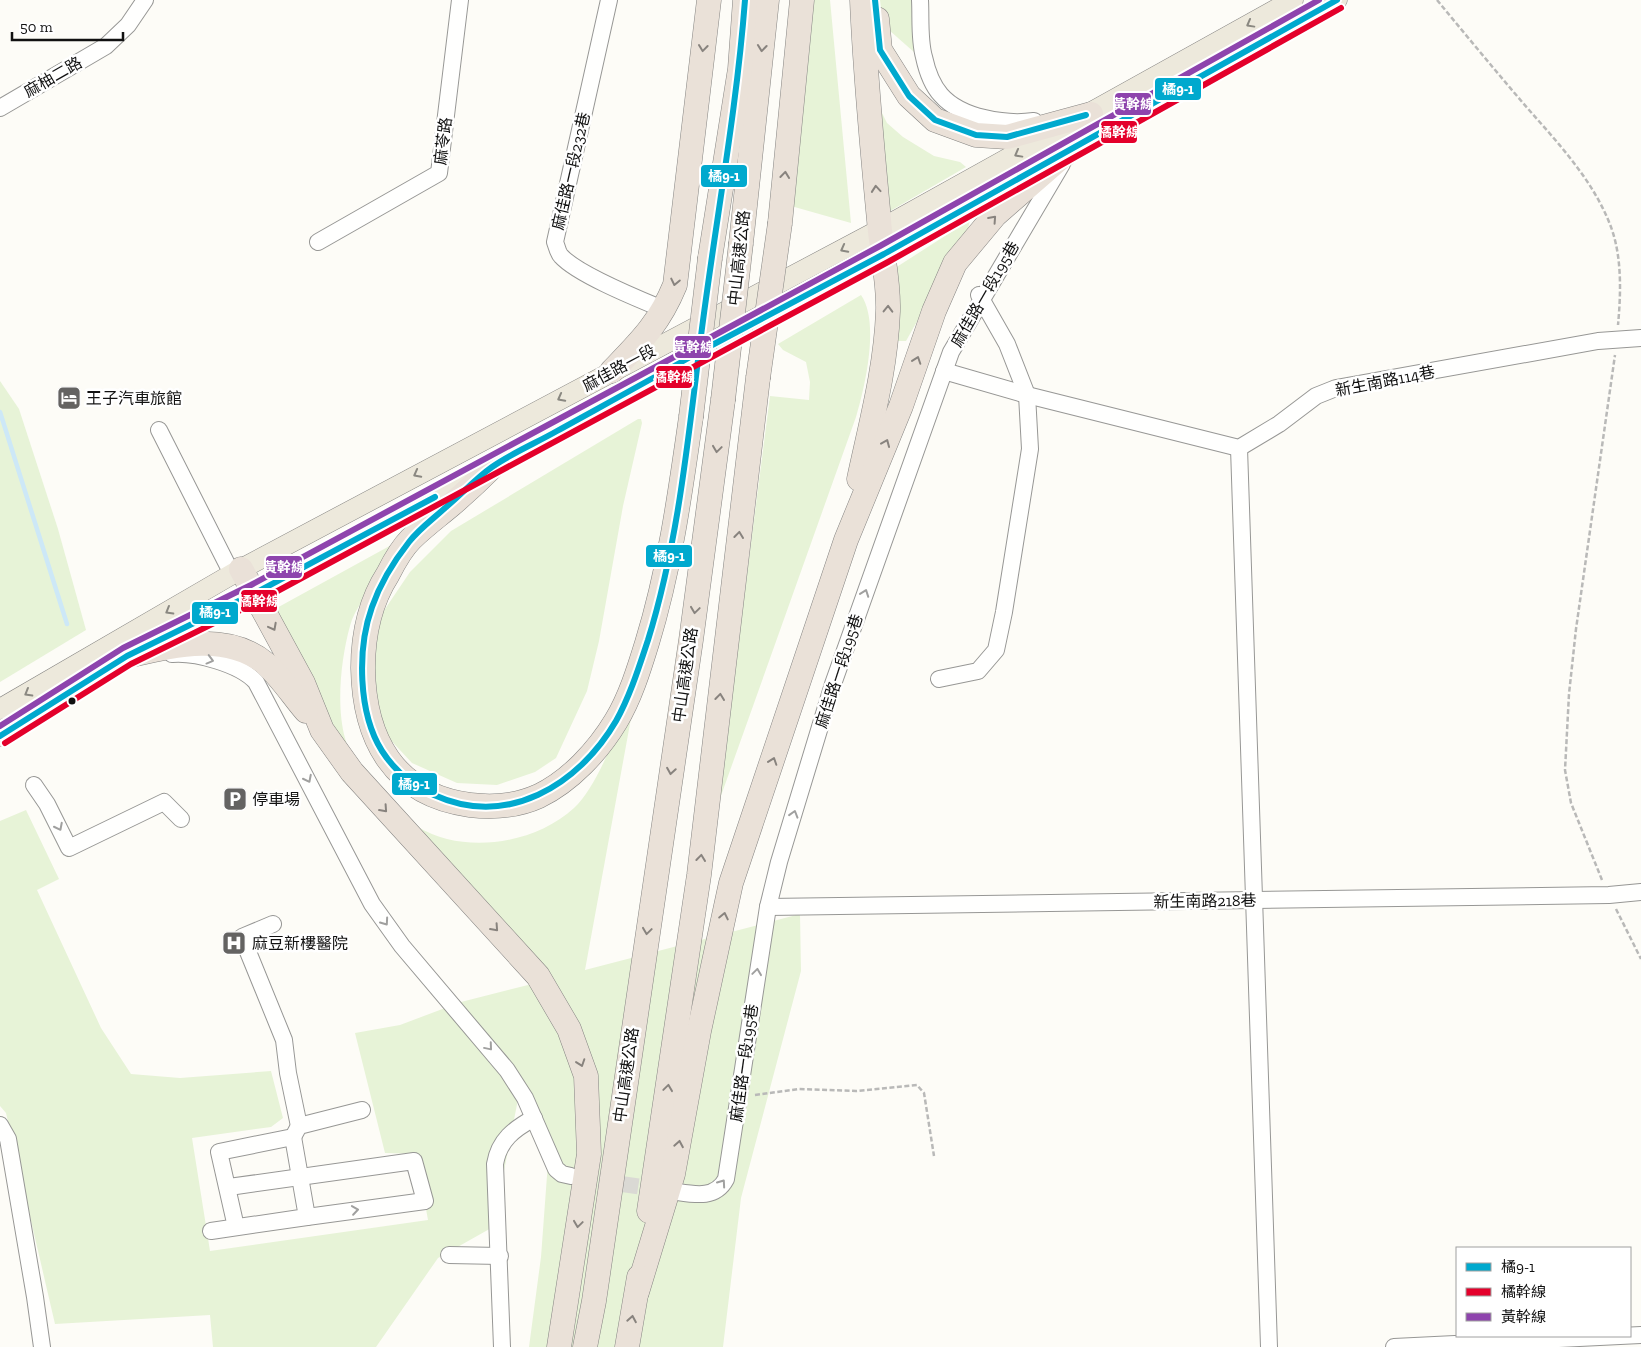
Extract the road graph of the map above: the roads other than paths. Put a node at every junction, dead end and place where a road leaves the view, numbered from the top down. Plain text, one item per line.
1 (145, 0) edge
2 (460, 0) edge
3 (609, 0) edge
4 (709, 0) edge
5 (745, 0) edge
6 (768, 0) edge
7 (802, 0) edge
8 (862, 0) edge
9 (875, 0) edge
10 (920, 0) edge
11 (1293, 0) edge
12 (1337, 0) edge
13 (0, 108) edge
14 (1091, 114) junction
15 (1073, 147) junction
16 (880, 230) junction
17 (318, 242) dead end
18 (884, 254) junction
19 (979, 295) dead end
20 (665, 310) junction
21 (1641, 338) edge
22 (944, 370) junction
23 (612, 371) junction
24 (1028, 394) junction
25 (159, 430) dead end
26 (1239, 448) junction
27 (492, 467) junction
28 (846, 540) junction
29 (237, 571) junction
30 (255, 593) junction
31 (127, 656) junction
32 (939, 679) dead end
33 (0, 710) edge
34 (322, 730) junction
35 (0, 736) edge
36 (34, 785) dead end
37 (181, 819) dead end
38 (1641, 892) edge
39 (1255, 900) junction
40 (768, 907) junction
41 (273, 924) dead end
42 (362, 1110) dead end
43 (534, 1118) junction
44 (0, 1125) edge
45 (296, 1131) junction
46 (571, 1176) tunnel mouth
47 (298, 1177) junction
48 (229, 1187) junction
49 (678, 1192) tunnel mouth
50 (307, 1217) junction
51 (236, 1227) junction
52 (212, 1231) dead end
53 (450, 1255) dead end
54 (500, 1256) junction
55 (637, 1292) junction
56 (1619, 1337) edge
57 (42, 1347) edge
58 (502, 1347) edge
59 (559, 1347) edge
60 (585, 1347) edge
61 (627, 1347) edge
62 (1269, 1347) edge
63 (1394, 1347) edge

1 - 13 street, 麻柚二路
2 - 17 street, 麻苓路
3 - 20 street, 麻佳路一段232巷
4 -> 20 highway
5 - 27 highway, bridge
6 -> 60 highway, 中山高速公路, bridge
55 -> 7 highway, 中山高速公路, bridge
16 -> 8 highway
9 - 14 highway
10 - 14 street
11 -> 14 main road, 麻佳路一段
12 - 15 main road, 麻佳路一段
14 -> 16 main road, 麻佳路一段
15 - 18 main road, 麻佳路一段
15 - 22 street, 麻佳路一段195巷
28 -> 15 highway
16 - 18 highway
16 -> 23 main road, 麻佳路一段
18 - 27 main road, 麻佳路一段
28 -> 18 highway
19 - 24 street
20 - 23 highway
21 - 26 street, 新生南路114巷
22 - 24 street
40 -> 22 street, 麻佳路一段195巷
23 -> 29 main road, 麻佳路一段
24 - 26 street
24 - 32 street
25 - 29 street
26 - 39 street
27 - 30 main road, 麻佳路一段
55 -> 28 highway
29 - 30 highway
29 -> 33 main road, 麻佳路一段
30 - 31 main road, 麻佳路一段
30 -> 34 highway
31 - 34 highway
31 - 35 main road, 麻佳路一段
31 -> 43 street
34 -> 59 highway
36 -> 37 street
38 - 39 street, 新生南路218巷
39 - 40 street, 新生南路218巷
39 - 62 street
49 -> 40 street, 麻佳路一段195巷
41 - 45 street
42 - 45 street
43 - 46 street
43 - 54 street
44 - 57 street
45 - 47 street
45 - 48 street
47 - 48 street
47 - 50 street
50 -> 47 street
48 - 51 street
50 - 51 street
51 - 52 street
53 - 54 street
54 - 58 street
61 -> 55 highway, 中山高速公路
56 - 63 street

